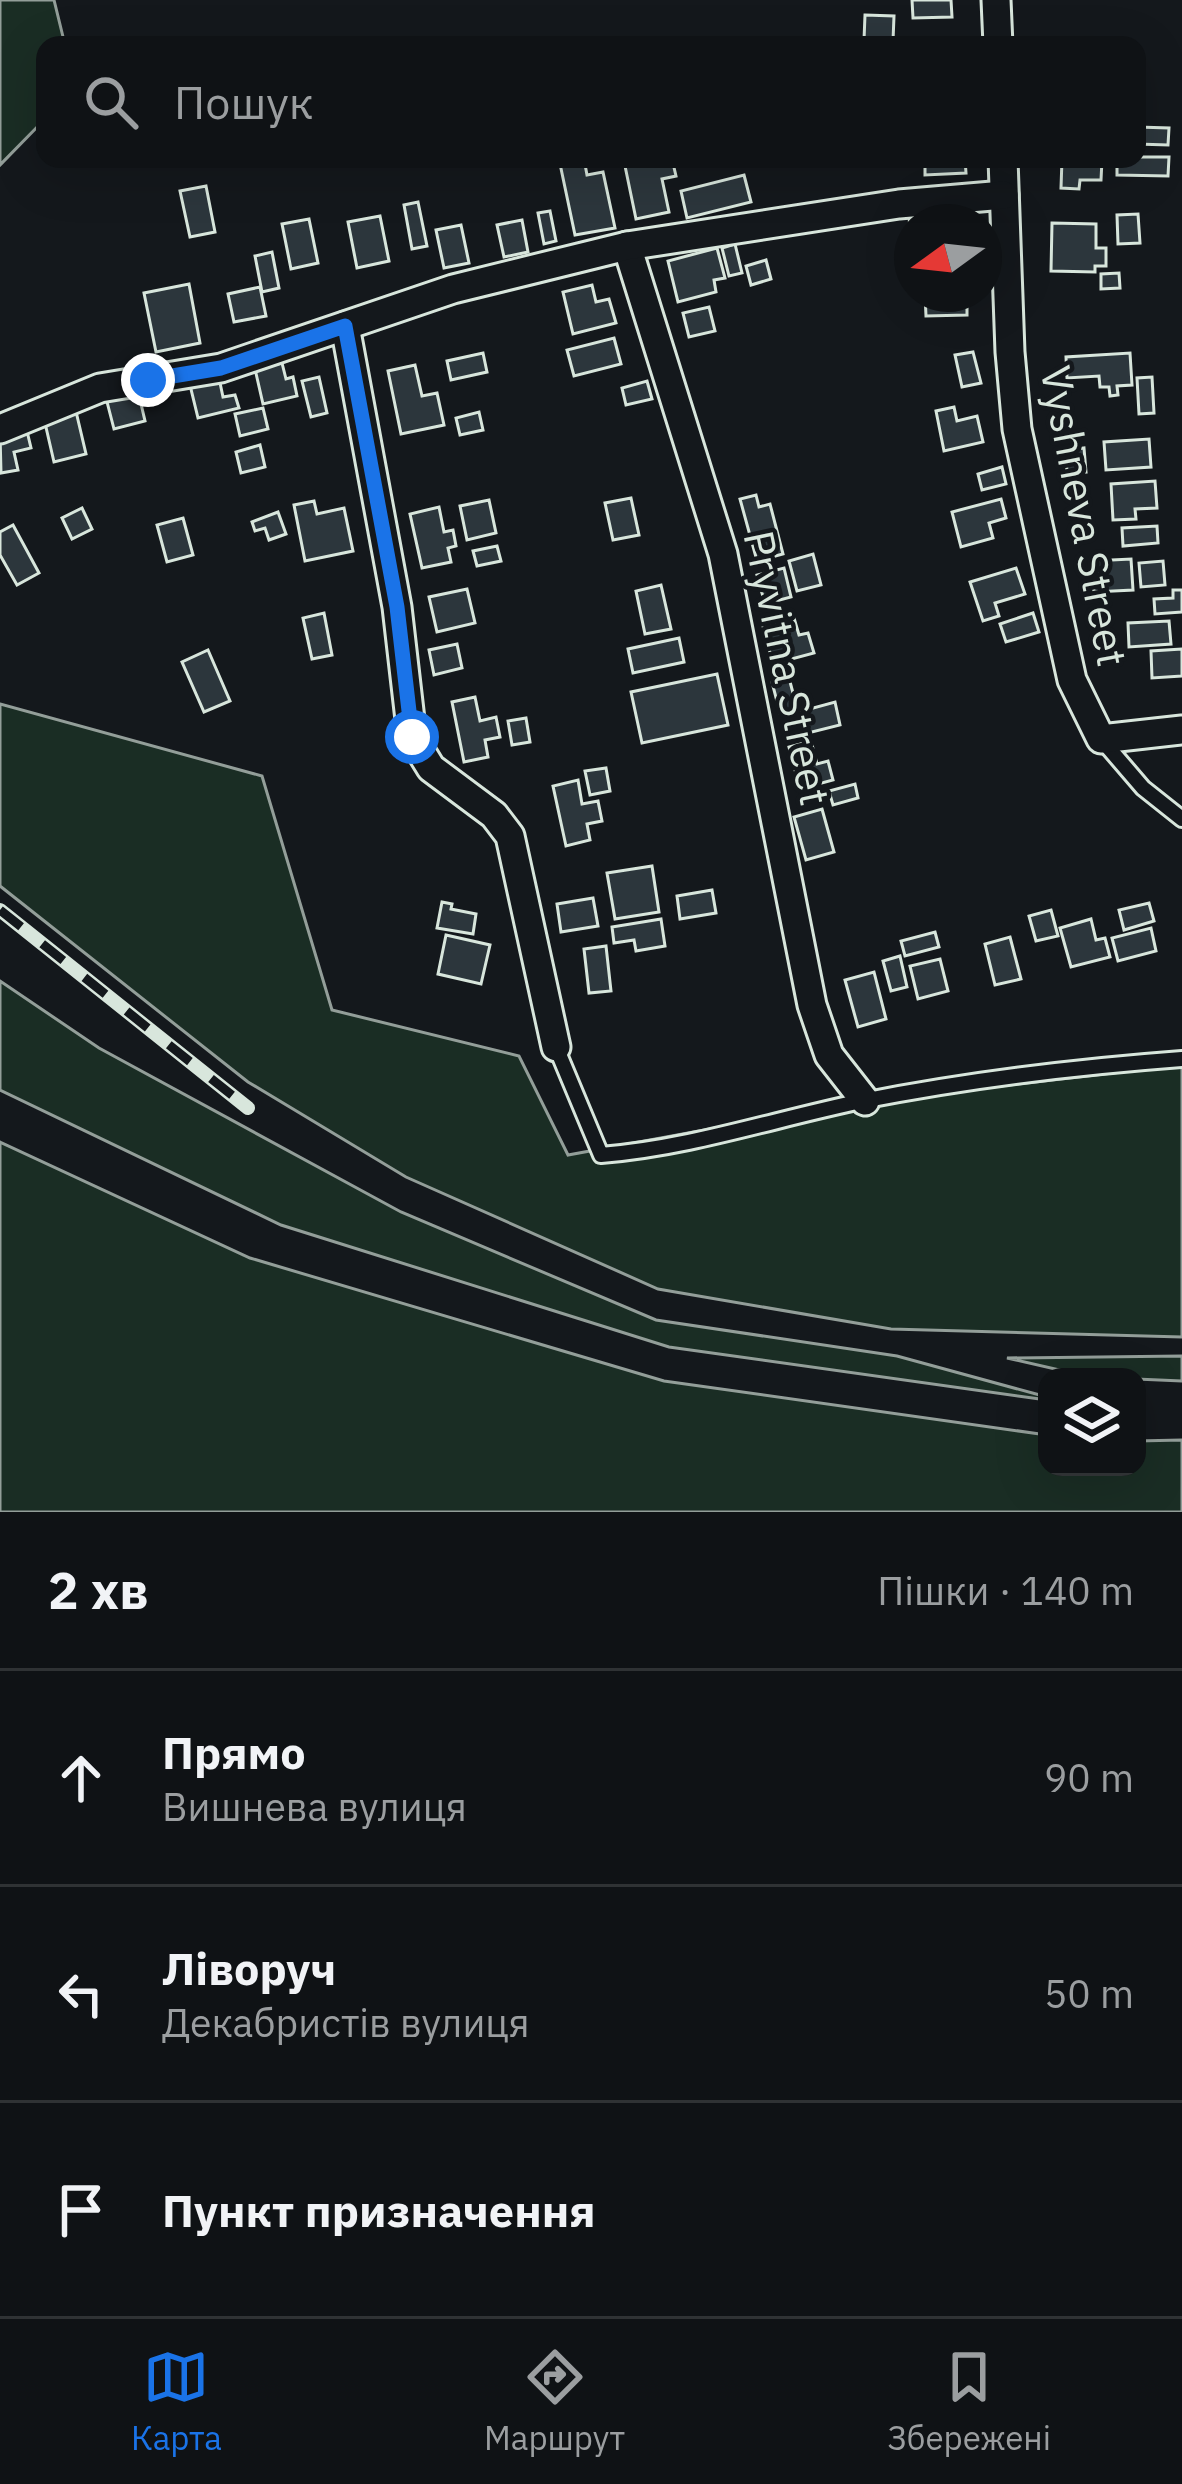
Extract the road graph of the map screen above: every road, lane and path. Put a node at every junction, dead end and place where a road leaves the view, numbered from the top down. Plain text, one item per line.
1 (996, 0) edge
2 (998, 36) edge
3 (1003, 168) edge
4 (1004, 195) junction
5 (627, 247) junction
6 (345, 326) junction
7 (0, 429) edge
8 (1182, 730) edge
9 (1101, 739) junction
10 (1182, 819) edge
11 (556, 1047) joint
12 (1182, 1059) edge
13 (865, 1101) junction

1 - 2 street
3 - 4 street, Vyshneva Street
4 - 5 street
4 - 9 street, Vyshneva Street
5 - 6 street
5 - 13 street, Pryvitna Street
6 - 7 street
6 - 11 street
8 - 9 street
9 - 10 lane
11 - 13 lane
12 - 13 lane

